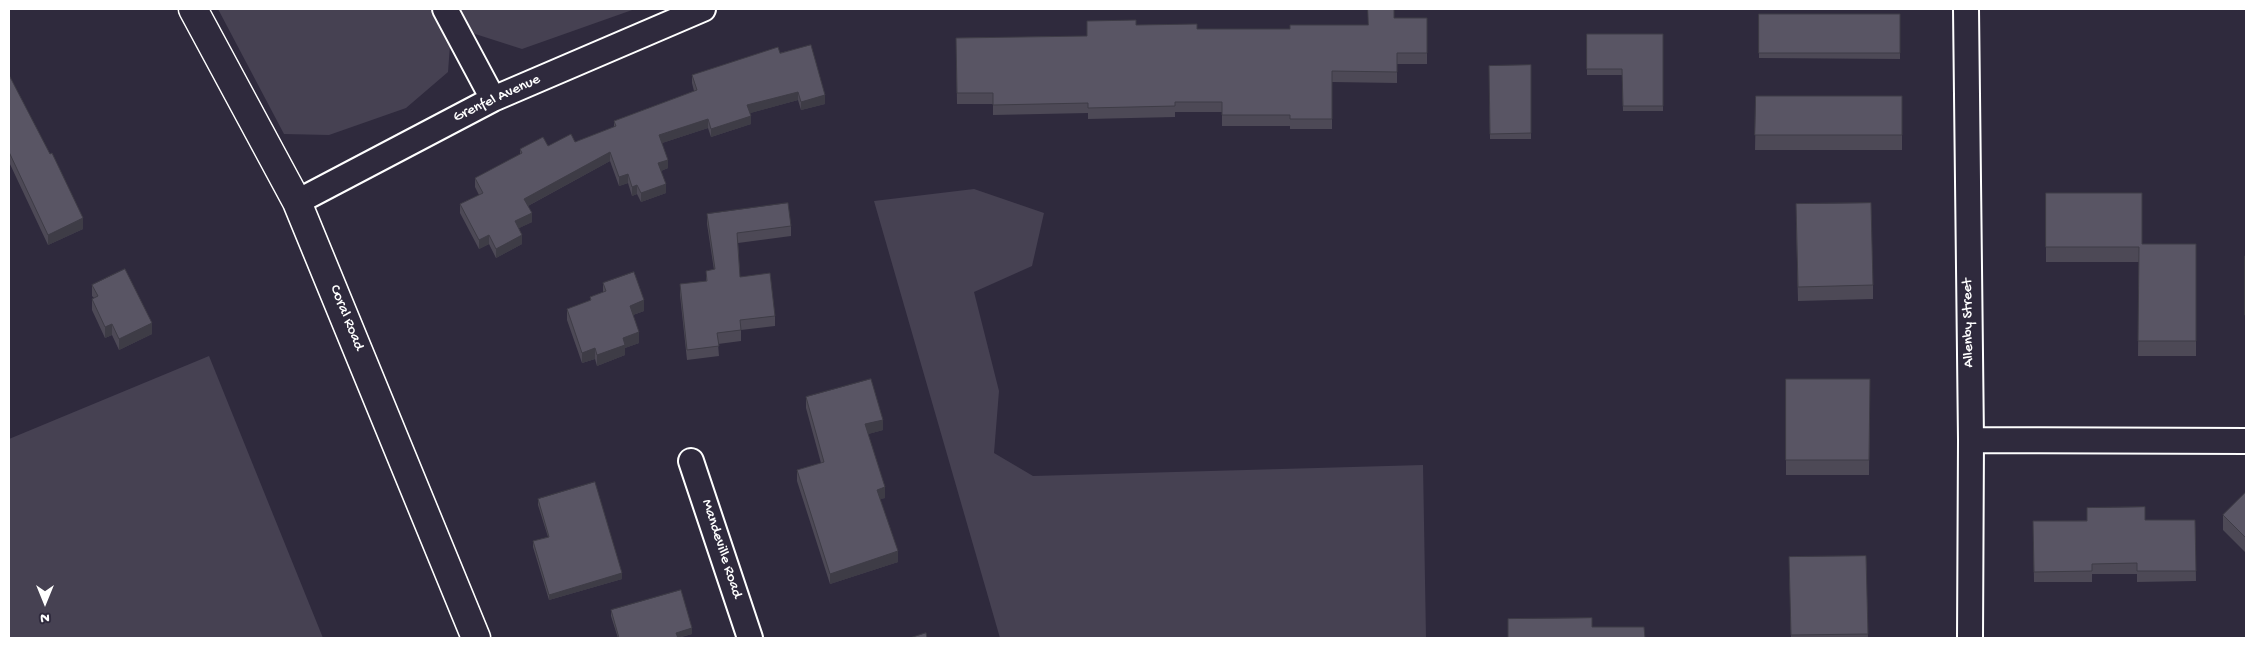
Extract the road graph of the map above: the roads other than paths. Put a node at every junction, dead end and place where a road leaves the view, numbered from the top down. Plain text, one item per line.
1 (193, 9) edge
2 (445, 9) edge
3 (703, 9) edge
4 (1966, 9) edge
5 (493, 99) junction
6 (297, 202) junction
7 (1971, 440) junction
8 (2246, 441) edge
9 (691, 461) dead end
10 (476, 638) edge
11 (750, 638) edge
12 (1970, 638) edge

1 - 6 main road, Coral Road
2 - 5 street
3 - 5 street, Grenfel Avenue
4 - 7 street, Allenby Street
5 - 6 street, Grenfel Avenue
6 - 10 main road, Coral Road
7 - 8 street
7 - 12 street, Allenby Street
9 - 11 street, Mandeville Road

